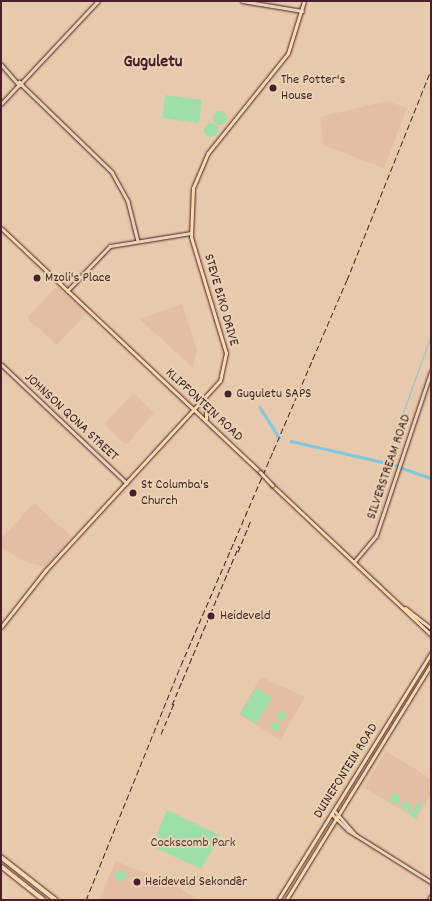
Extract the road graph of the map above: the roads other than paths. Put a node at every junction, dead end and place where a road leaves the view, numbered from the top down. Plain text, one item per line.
1 (98, 1) edge
2 (242, 1) edge
3 (304, 1) edge
4 (302, 11) junction
5 (1, 64) edge
6 (21, 83) junction
7 (1, 104) edge
8 (1, 228) edge
9 (191, 233) junction
10 (138, 240) junction
11 (67, 291) junction
12 (1, 364) edge
13 (431, 372) edge
14 (206, 400) junction
15 (196, 411) junction
16 (206, 421) junction
17 (128, 483) junction
18 (354, 562) junction
19 (393, 598) junction
20 (1, 627) edge
21 (431, 628) edge
22 (431, 635) edge
23 (431, 653) edge
24 (431, 664) edge
25 (334, 810) junction
26 (332, 814) junction
27 (338, 814) junction
28 (336, 818) junction
29 (356, 835) junction
30 (1, 857) edge
31 (1, 866) edge
32 (431, 882) edge
33 (431, 896) edge
34 (44, 900) edge
35 (56, 900) edge
36 (278, 900) edge
37 (286, 900) edge
38 (429, 900) edge

1 - 6 street
2 - 4 street
3 - 4 main road, STEVE BIKO DRIVE
4 - 9 main road, STEVE BIKO DRIVE
5 - 6 street
6 - 7 street
6 - 10 street
8 - 11 main road, KLIPFONTEIN ROAD
9 - 10 street
9 - 14 main road, STEVE BIKO DRIVE
10 - 11 street
11 - 15 main road, KLIPFONTEIN ROAD
12 - 17 street, JOHNSON QONA STREET
13 - 18 street, SILVERSTREAM ROAD
14 - 15 main road, STEVE BIKO DRIVE
14 - 16 main road
15 - 16 main road, KLIPFONTEIN ROAD
15 - 17 main road, STEVE BIKO DRIVE
16 - 18 main road, KLIPFONTEIN ROAD, bridge
17 - 20 main road, STEVE BIKO DRIVE
18 - 19 main road, KLIPFONTEIN ROAD
19 - 21 main road, KLIPFONTEIN ROAD
19 - 22 main road, KLIPFONTEIN ROAD
23 - 25 main road, DUINEFONTEIN ROAD
24 - 27 main road, DUINEFONTEIN ROAD
25 - 26 main road, DUINEFONTEIN ROAD
25 - 27 street
26 - 28 street
26 - 36 main road, DUINEFONTEIN ROAD
27 - 28 main road, DUINEFONTEIN ROAD
27 - 29 street
28 - 29 street
28 - 37 main road, DUINEFONTEIN ROAD
29 - 32 street
30 - 35 highway
31 - 34 highway
33 - 38 street

